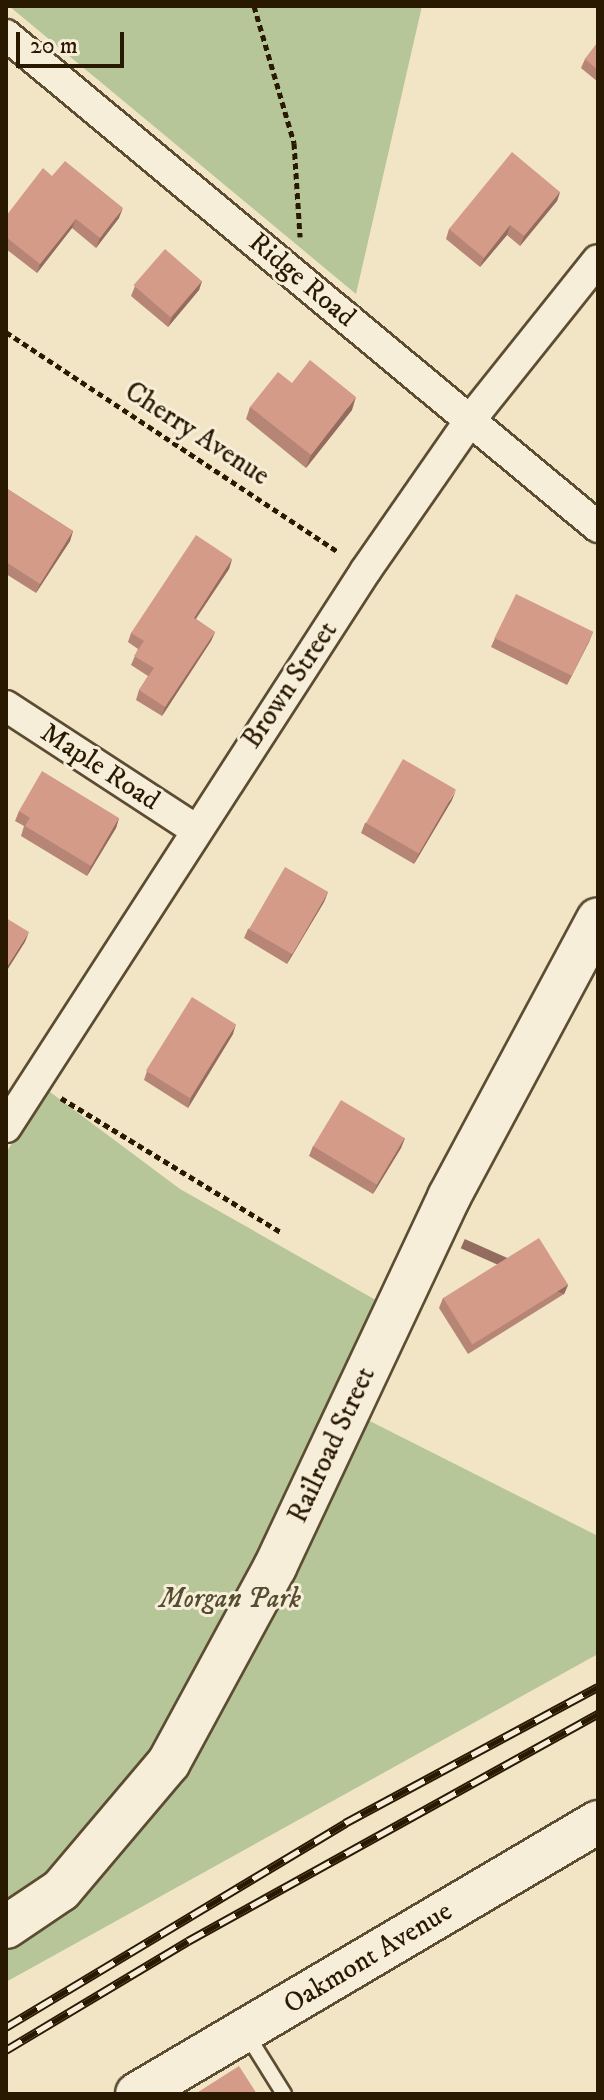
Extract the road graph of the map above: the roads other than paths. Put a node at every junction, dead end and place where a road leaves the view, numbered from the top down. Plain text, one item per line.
1 (6, 35) edge
2 (598, 260) edge
3 (471, 419) junction
4 (598, 527) edge
5 (6, 706) edge
6 (195, 829) junction
7 (598, 919) edge
8 (6, 1127) edge
9 (598, 1822) edge
10 (6, 1927) edge
11 (245, 2031) junction
12 (137, 2094) edge
13 (284, 2094) edge

1 - 3 street, Ridge Road
2 - 3 street, Brown Street
3 - 4 street, Ridge Road
3 - 6 street, Brown Street
5 - 6 street, Maple Road
6 - 8 street, Brown Street
7 - 10 street, Railroad Street
9 - 11 street, Oakmont Avenue
11 - 12 street, Oakmont Avenue
11 - 13 lane

